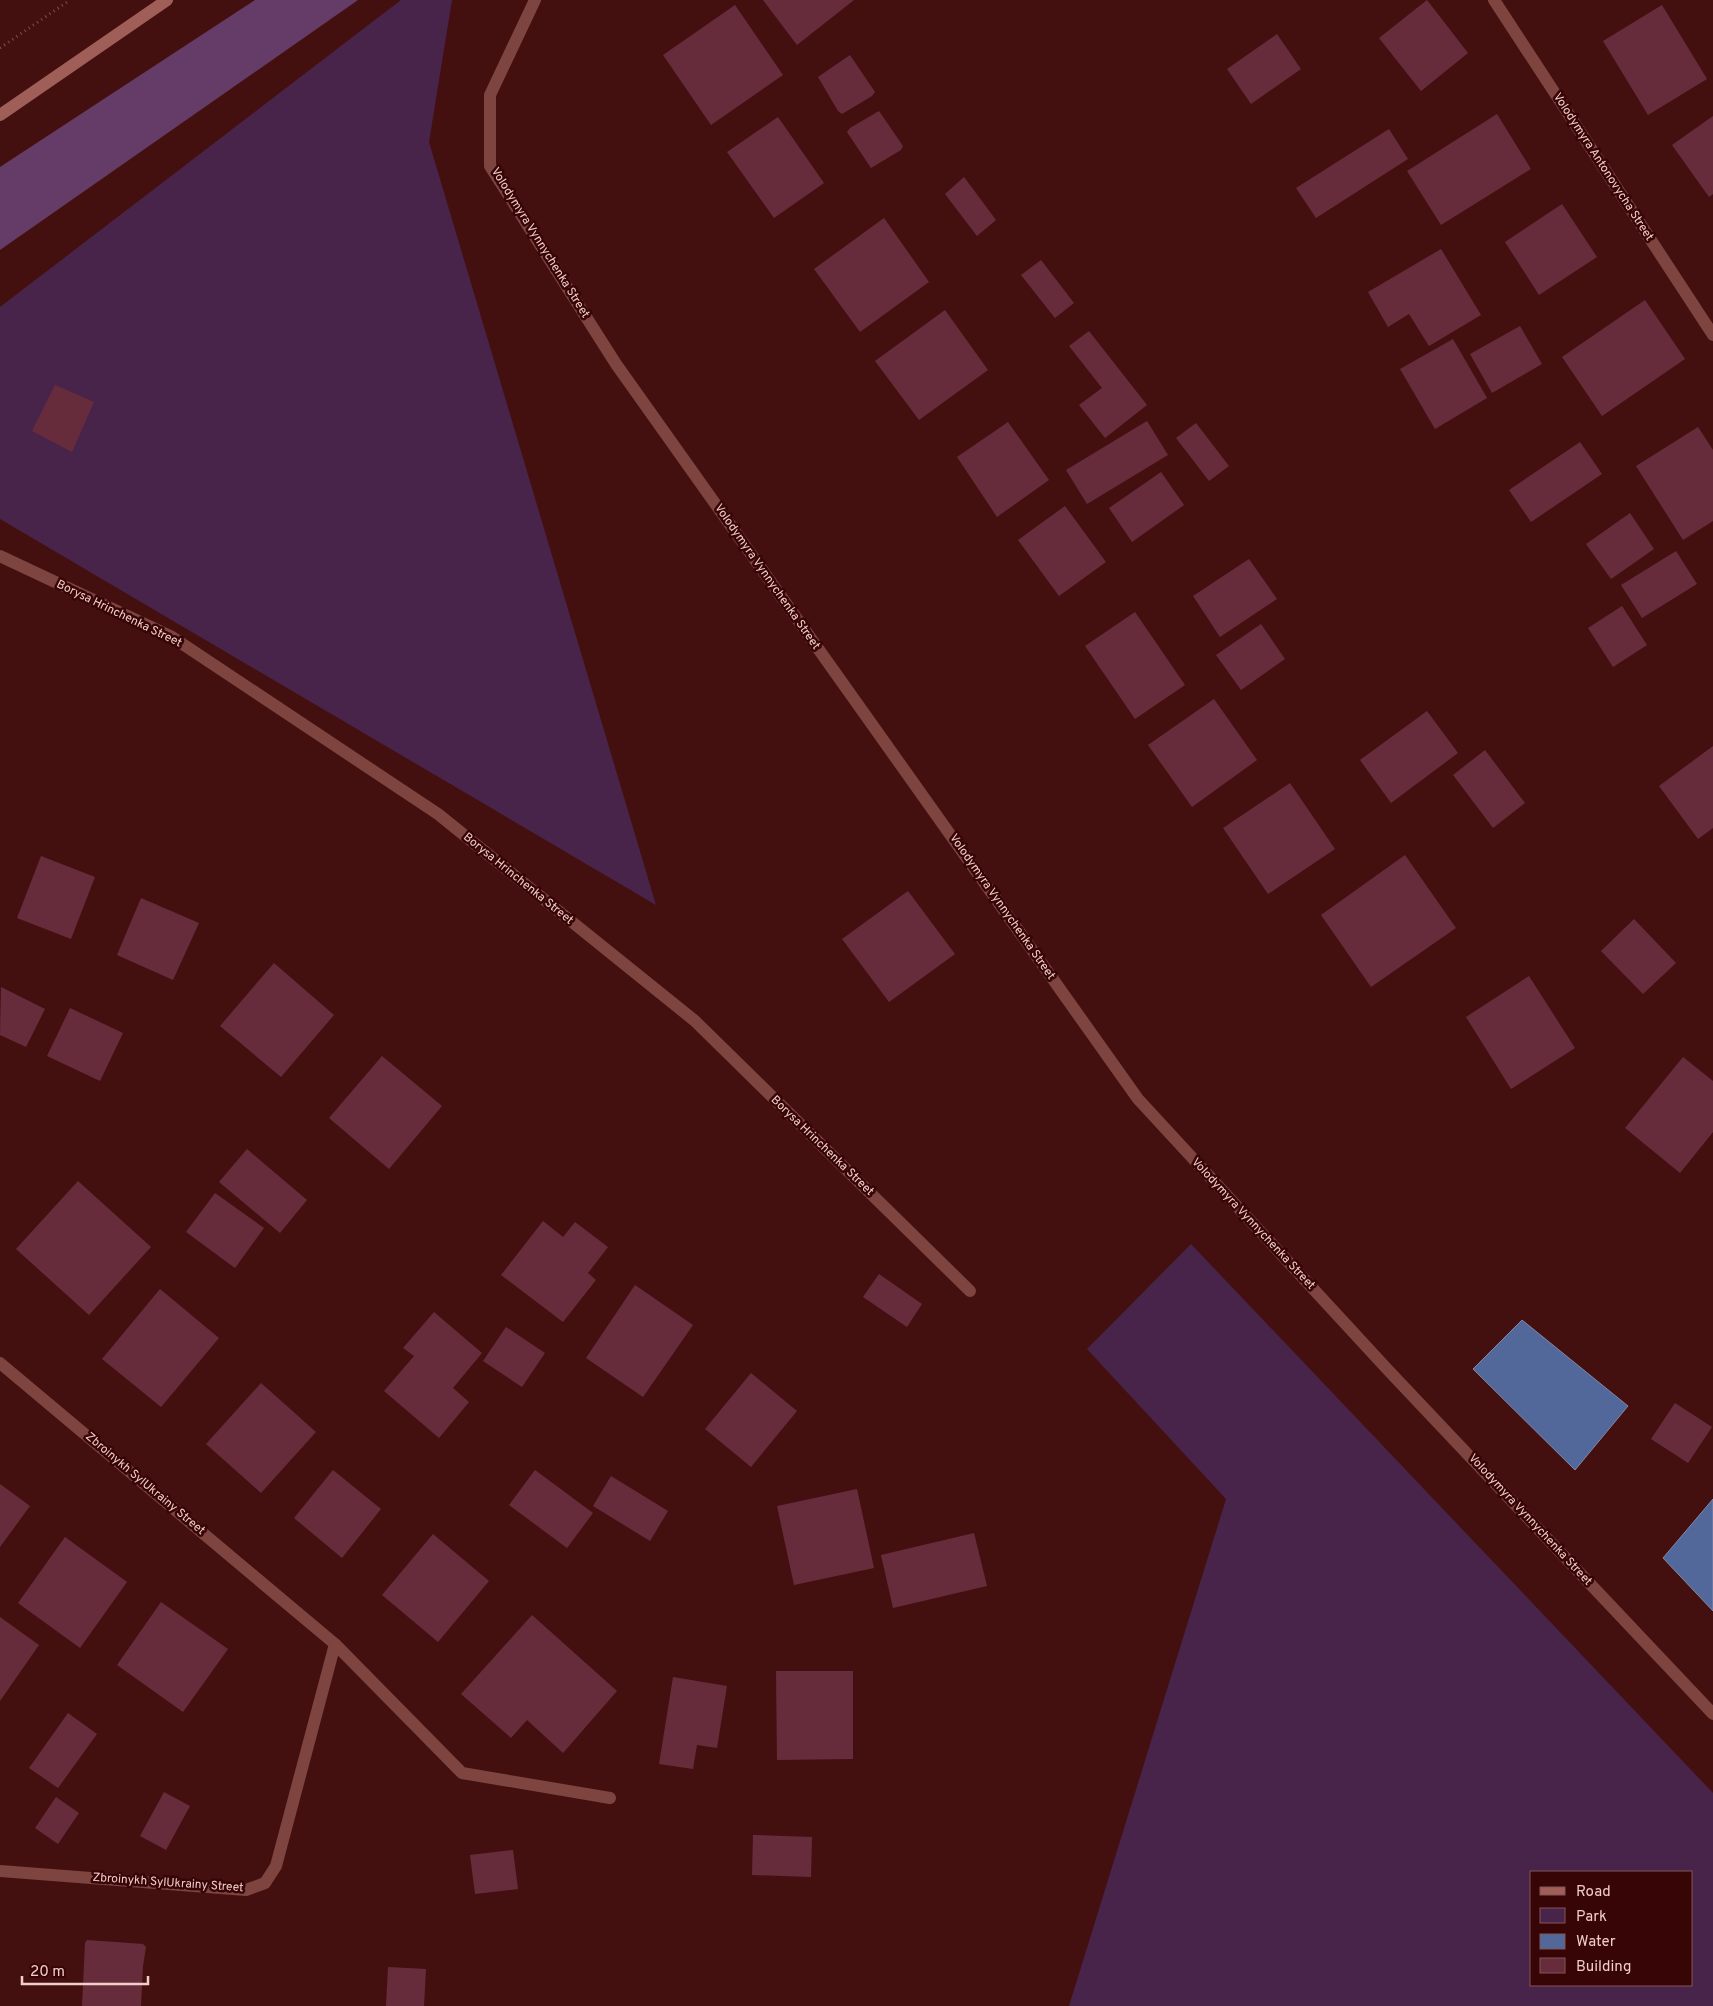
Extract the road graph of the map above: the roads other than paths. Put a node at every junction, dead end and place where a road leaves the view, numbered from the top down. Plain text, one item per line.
1 (166, 0) edge
2 (535, 0) edge
3 (1494, 0) edge
4 (0, 115) edge
5 (1713, 335) edge
6 (0, 556) edge
7 (970, 1291) dead end
8 (0, 1364) edge
9 (335, 1644) junction
10 (1713, 1714) edge
11 (610, 1798) dead end
12 (0, 1871) edge

1 - 4 main road
2 - 10 street, Volodymyra Vynnychenka Street
3 - 5 street, Volodymyra Antonovycha Street
6 - 7 street, Borysa Hrinchenka Street
8 - 9 street, Zbroinykh SylUkrainy Street
9 - 11 street, Zbroinykh SylUkrainy Street
9 - 12 street, Zbroinykh SylUkrainy Street

